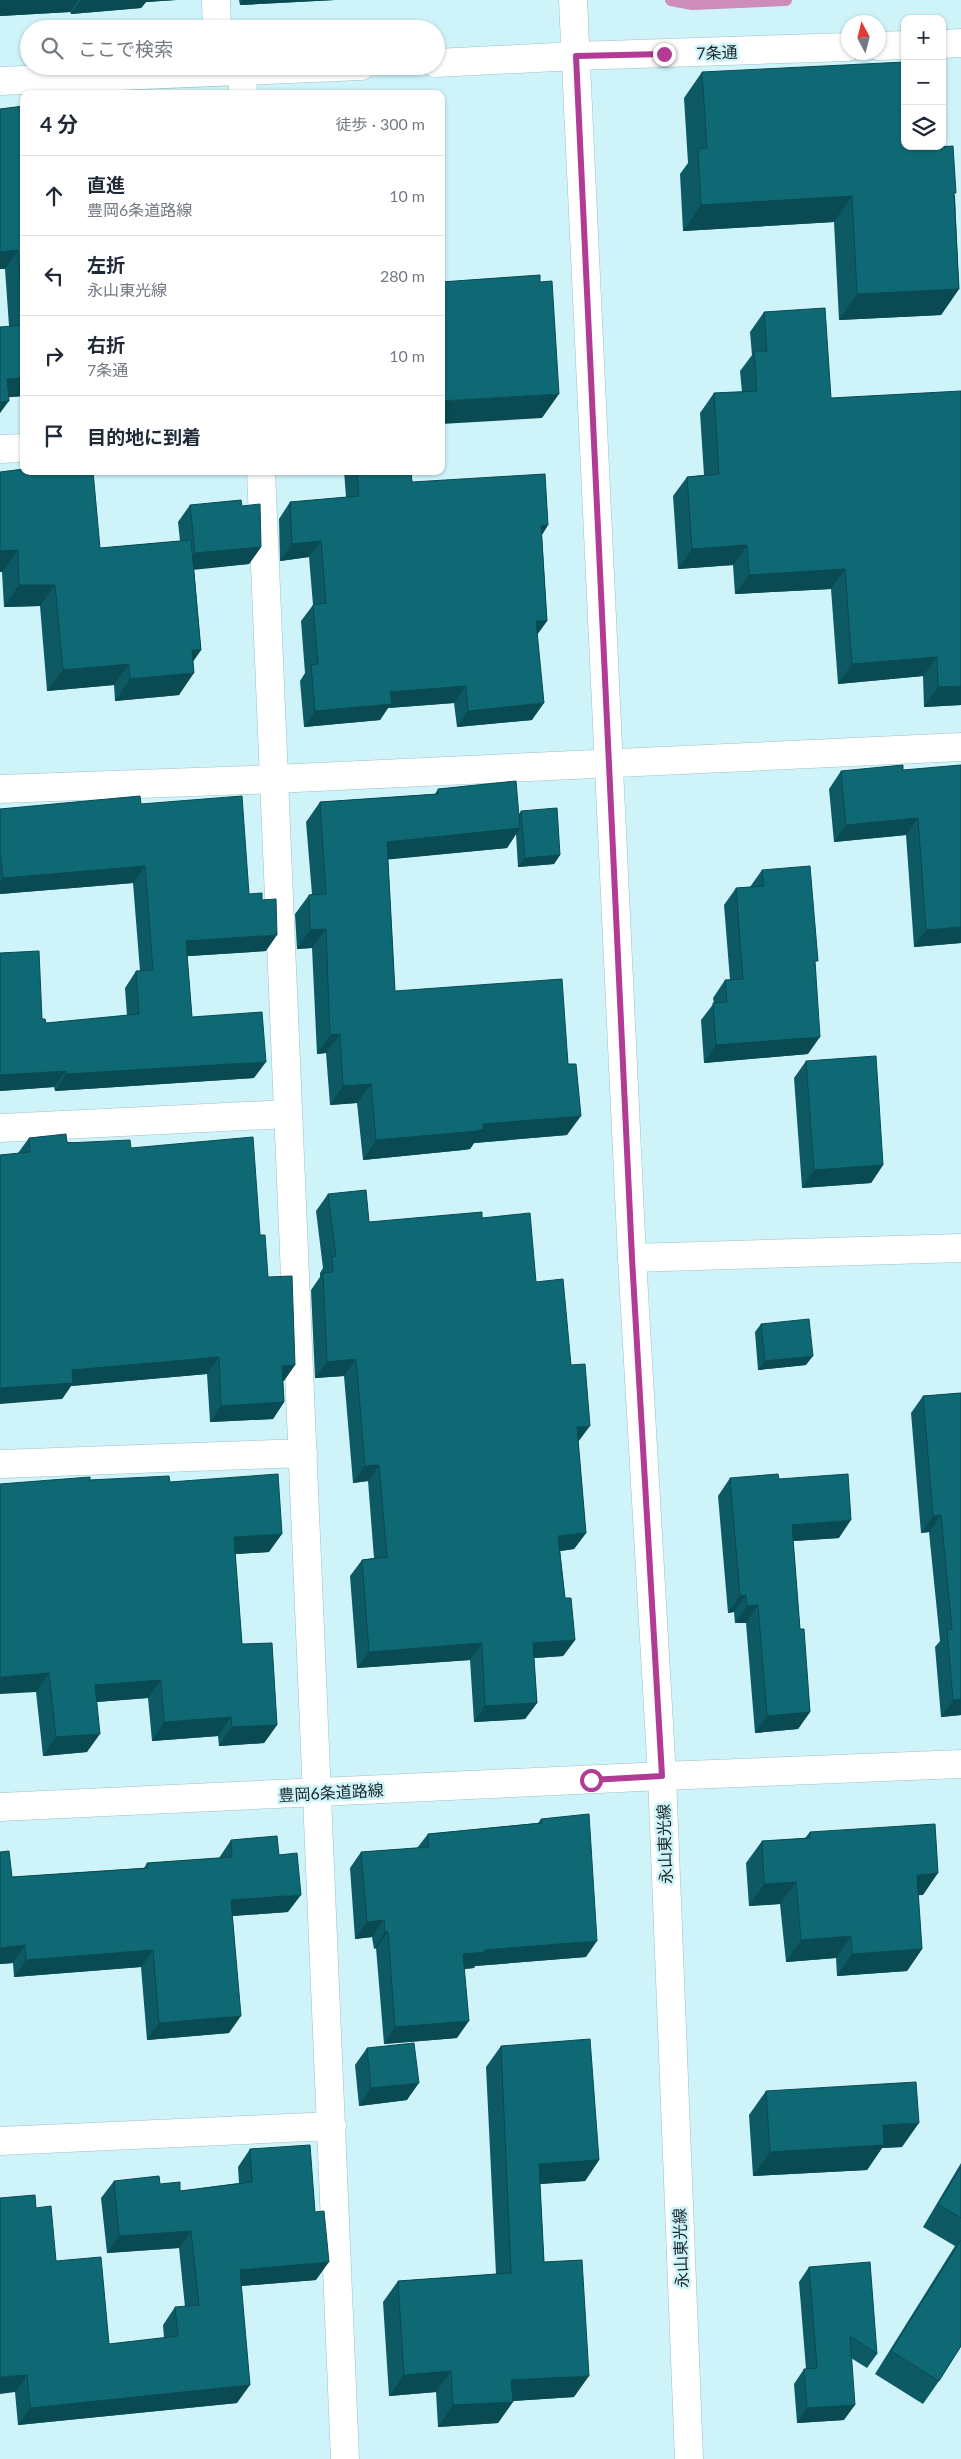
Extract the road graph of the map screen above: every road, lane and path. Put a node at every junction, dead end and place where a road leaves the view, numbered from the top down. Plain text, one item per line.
1 (216, 0) edge
2 (573, 0) edge
3 (217, 20) edge
4 (946, 44) edge
5 (961, 44) edge
6 (901, 45) edge
7 (886, 46) edge
8 (841, 47) edge
9 (576, 56) junction
10 (445, 63) edge
11 (243, 75) edge
12 (230, 76) edge
13 (0, 81) edge
14 (20, 448) edge
15 (0, 449) edge
16 (261, 475) edge
17 (961, 747) edge
18 (609, 764) junction
19 (274, 779) junction
20 (0, 789) edge
21 (288, 1114) junction
22 (0, 1128) edge
23 (961, 1248) edge
24 (632, 1258) junction
25 (303, 1453) junction
26 (0, 1464) edge
27 (961, 1764) edge
28 (662, 1776) junction
29 (316, 1793) junction
30 (0, 1807) edge
31 (332, 2126) junction
32 (0, 2141) edge
33 (345, 2459) edge
34 (689, 2459) edge

1 - 3 street
2 - 9 street, 永山東光線
4 - 5 street
6 - 7 street
8 - 9 street, 7条通
9 - 10 street, 7条通
9 - 18 street, 永山東光線
11 - 12 street
12 - 13 street
14 - 15 street
16 - 19 street
17 - 18 street
18 - 19 street
18 - 24 street, 永山東光線
19 - 20 street
19 - 21 street
21 - 22 street
21 - 25 street
23 - 24 street
24 - 28 street, 永山東光線
25 - 26 street
25 - 29 street
27 - 28 street, 豊岡6条道路線
28 - 29 street, 豊岡6条道路線
28 - 34 street, 永山東光線
29 - 30 street, 豊岡6条道路線
29 - 31 street
31 - 32 street
31 - 33 street

